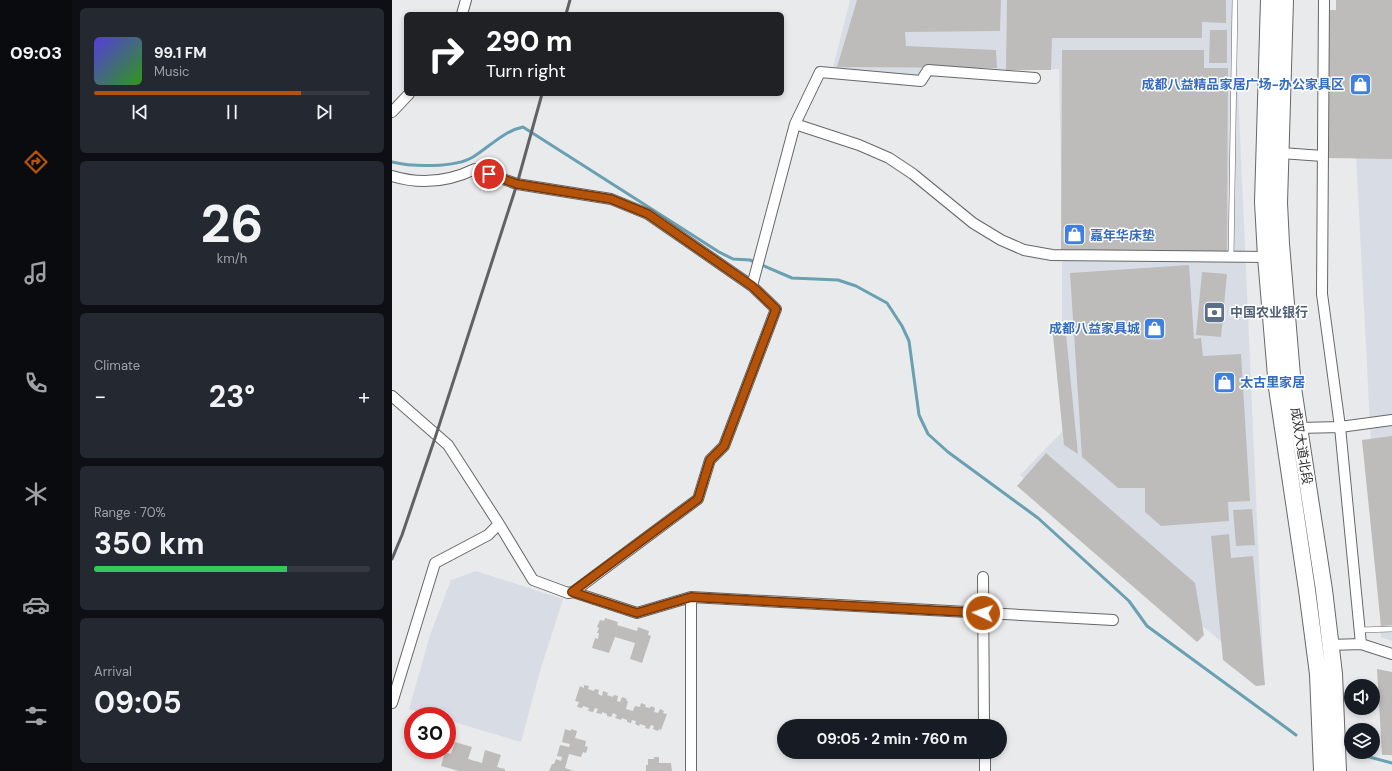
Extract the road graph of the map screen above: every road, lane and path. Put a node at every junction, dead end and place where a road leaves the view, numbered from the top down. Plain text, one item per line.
1 (466, 0) edge
2 (1235, 0) edge
3 (1269, 0) edge
4 (1286, 0) edge
5 (1324, 0) edge
6 (463, 12) edge
7 (1035, 78) dead end
8 (408, 96) edge
9 (392, 112) edge
10 (795, 124) junction
11 (1281, 153) junction
12 (1323, 156) junction
13 (392, 176) edge
14 (1231, 257) junction
15 (1266, 257) junction
16 (1282, 257) junction
17 (752, 286) junction
18 (392, 396) edge
19 (1392, 420) edge
20 (1340, 427) junction
21 (1299, 428) junction
22 (499, 524) junction
23 (983, 577) dead end
24 (572, 592) junction
25 (691, 597) junction
26 (983, 613) junction
27 (1113, 620) dead end
28 (1392, 629) edge
29 (1360, 630) junction
30 (1361, 644) junction
31 (1330, 645) junction
32 (1392, 654) edge
33 (392, 703) edge
34 (984, 719) edge
35 (985, 759) edge
36 (691, 771) edge
37 (985, 771) edge
38 (1322, 771) edge
39 (1338, 771) edge

1 - 6 street
2 - 14 lane
3 - 15 main road, 成双大道北段
4 - 11 main road, 成双大道北段
5 - 12 street
7 - 10 street
8 - 9 street
10 - 14 street
10 - 17 street
11 - 12 street
11 - 16 main road, 成双大道北段
12 - 20 street
13 - 17 street
14 - 15 street
15 - 16 street
15 - 38 main road, 成双大道北段
16 - 21 main road, 成双大道北段
17 - 24 street
18 - 22 street
19 - 20 street
20 - 21 street
20 - 29 street
21 - 31 main road, 成双大道北段
22 - 24 street
22 - 33 street
23 - 26 street
24 - 25 street
25 - 26 street
25 - 36 street
26 - 27 street
26 - 34 street
28 - 29 lane
29 - 30 street
30 - 31 street
30 - 32 street
31 - 39 main road, 成双大道北段
35 - 37 street

